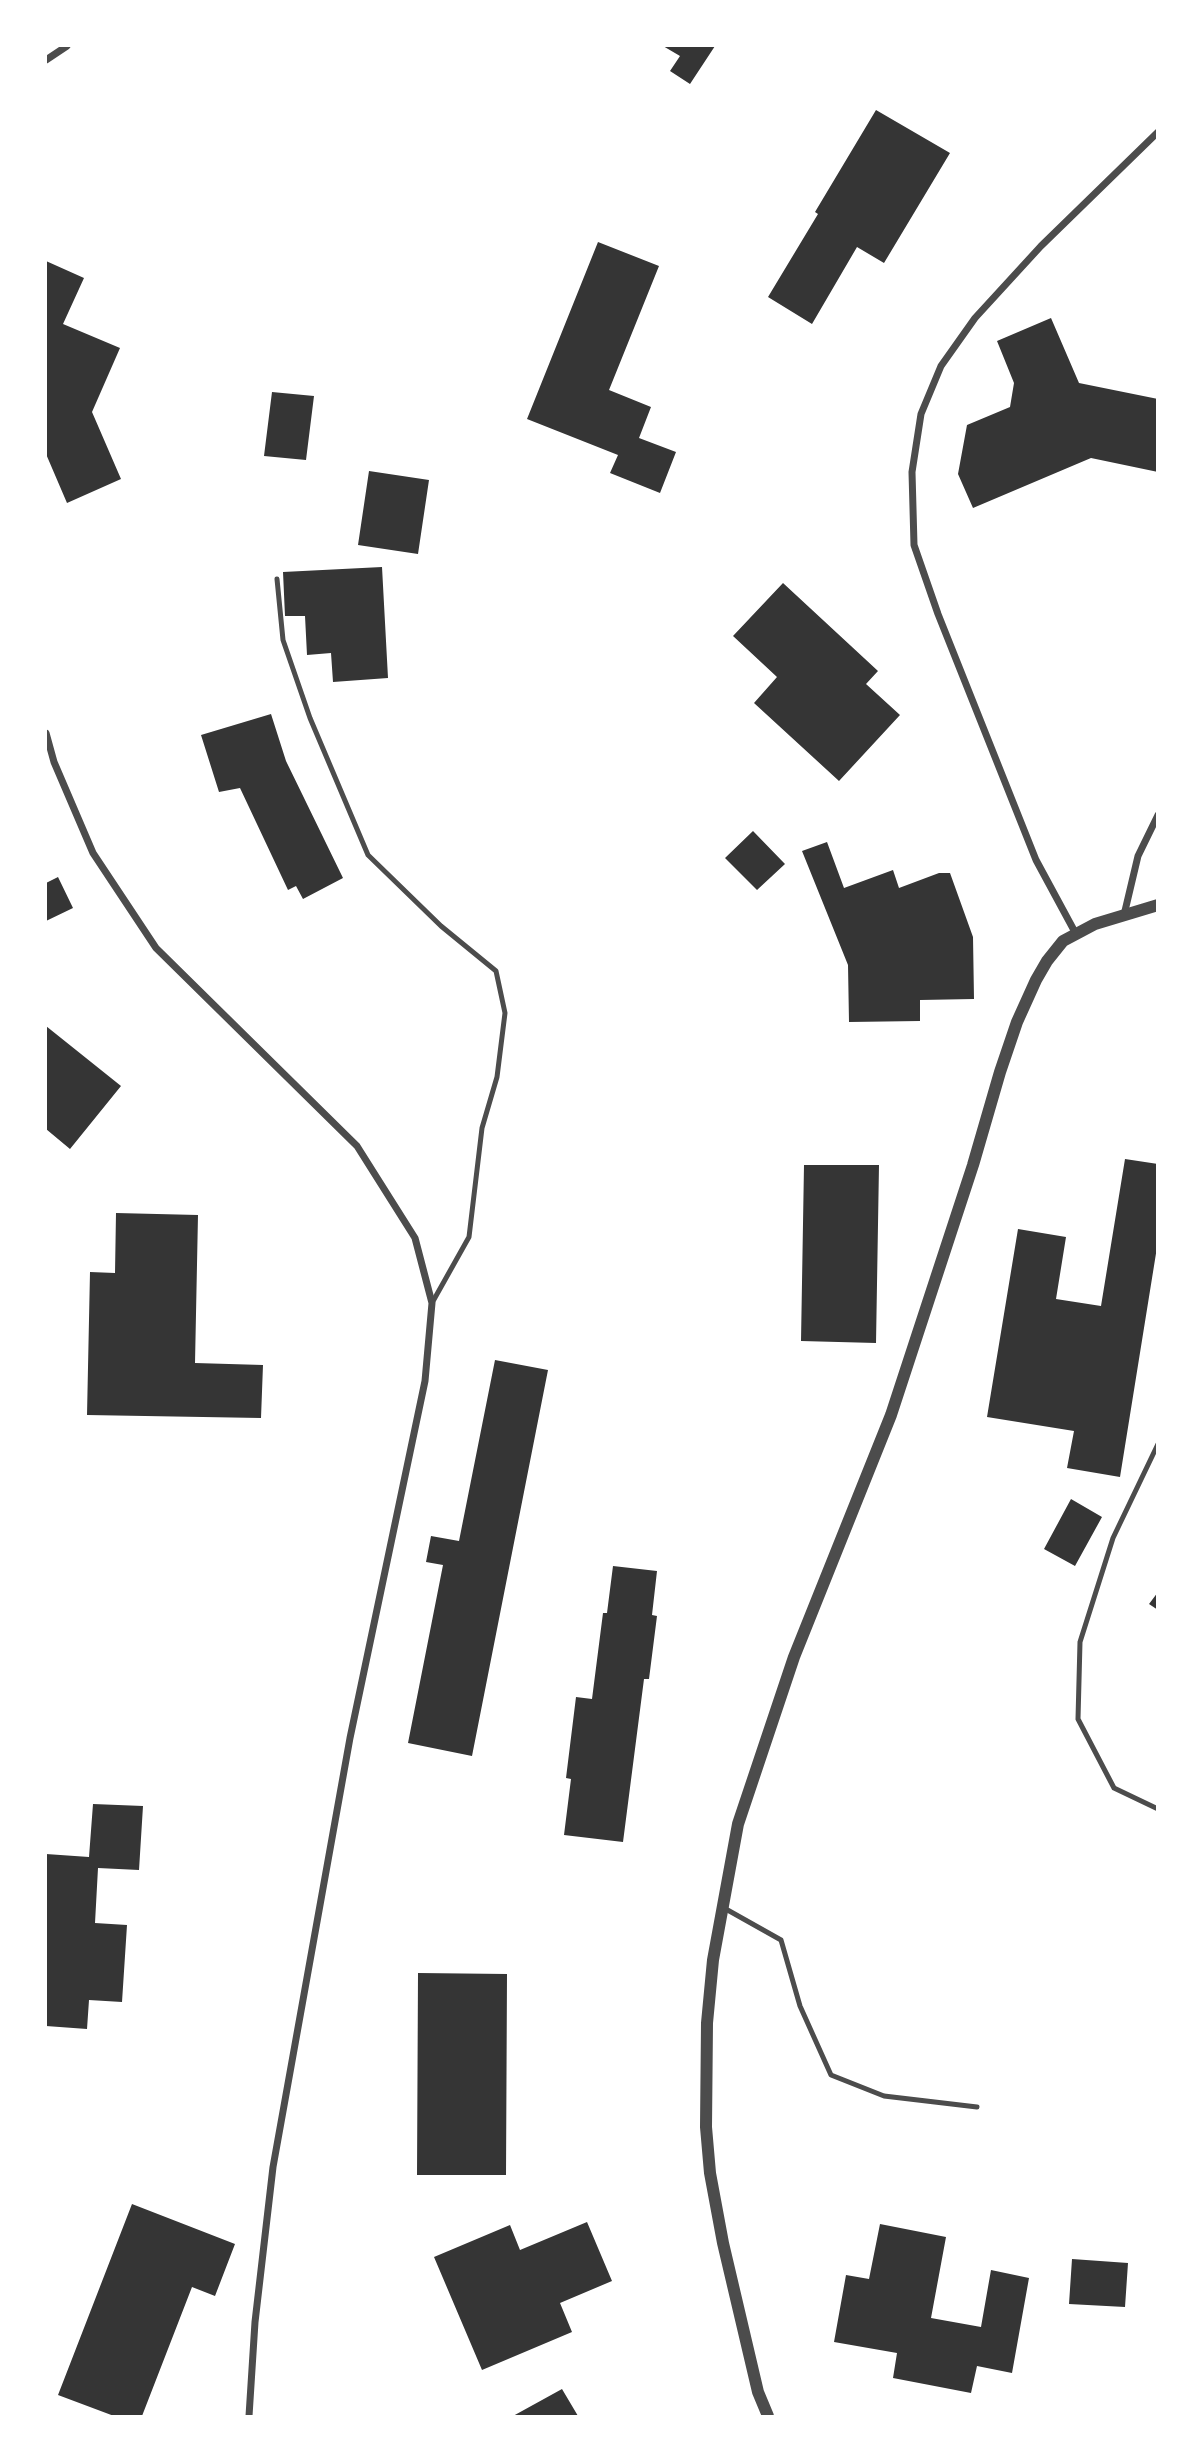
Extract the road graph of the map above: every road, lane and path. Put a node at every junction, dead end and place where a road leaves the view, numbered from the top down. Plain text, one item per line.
1 (67, 46) edge
2 (46, 60) edge
3 (1157, 132) edge
4 (277, 579) dead end
5 (46, 733) edge
6 (1157, 815) edge
7 (1157, 905) edge
8 (1124, 915) junction
9 (1076, 934) junction
10 (432, 1303) junction
11 (1157, 1444) edge
12 (1157, 1809) edge
13 (722, 1906) junction
14 (977, 2108) dead end
15 (249, 2417) edge
16 (768, 2417) edge

1 - 2 street
3 - 9 street
4 - 10 lane
5 - 10 street
6 - 8 street
7 - 8 street
8 - 9 street
9 - 13 street
10 - 15 street
11 - 12 lane
13 - 14 lane
13 - 16 street

